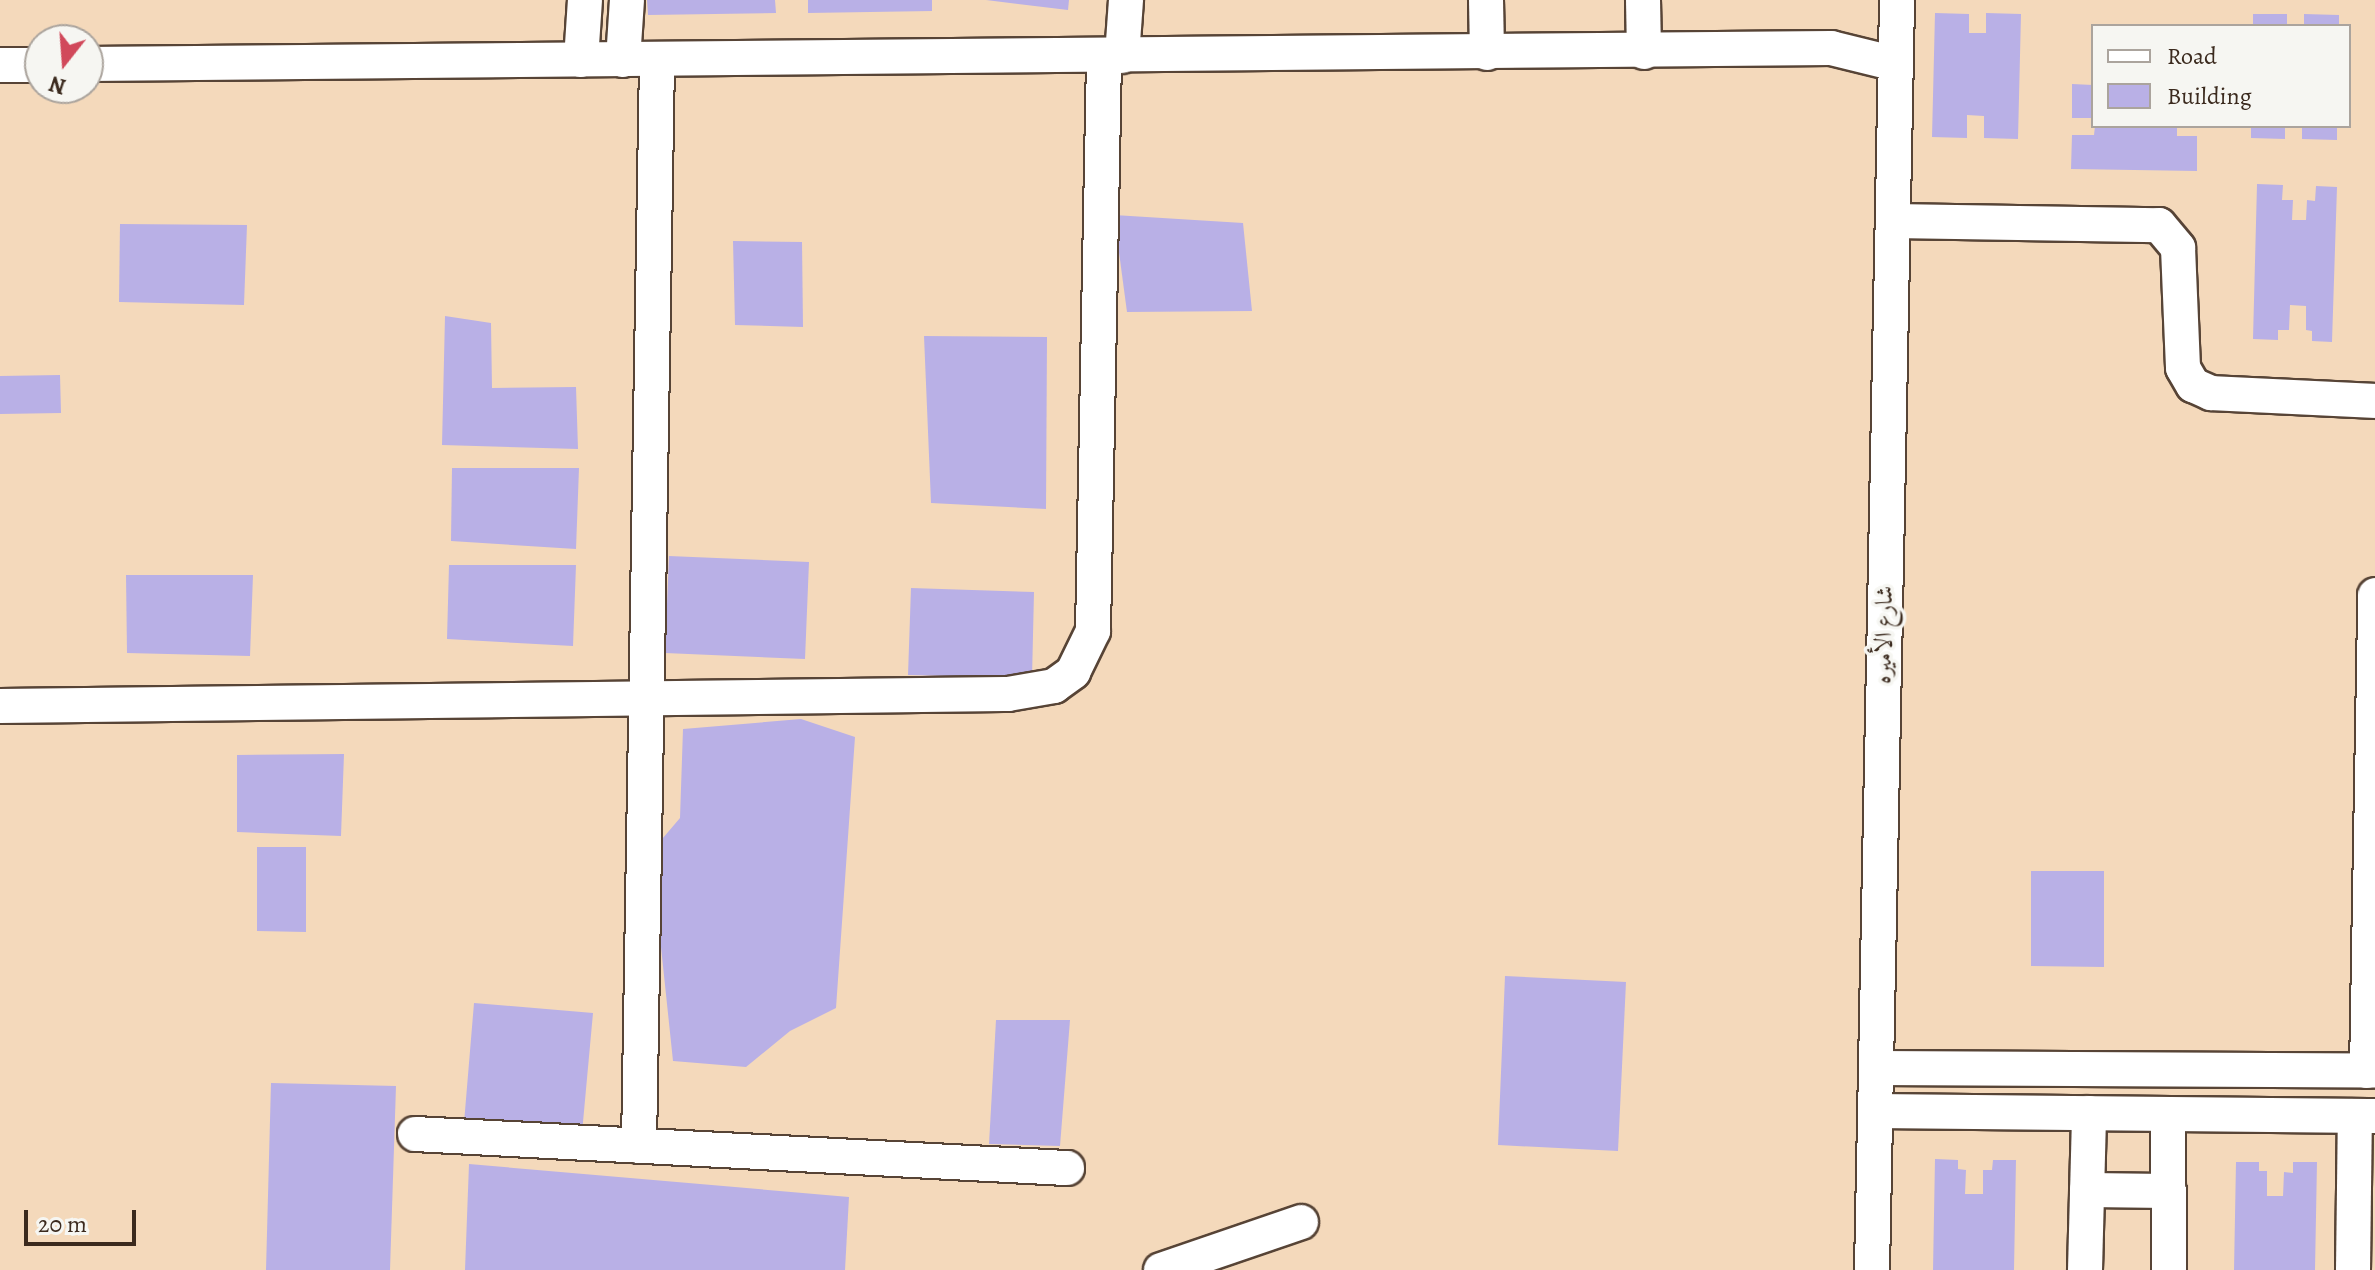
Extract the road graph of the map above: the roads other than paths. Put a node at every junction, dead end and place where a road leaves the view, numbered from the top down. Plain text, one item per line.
1 (585, 0) edge
2 (627, 0) edge
3 (1126, 0) edge
4 (1486, 0) edge
5 (1643, 0) edge
6 (1897, 0) edge
7 (1644, 52) junction
8 (1487, 53) junction
9 (1113, 56) junction
10 (581, 60) junction
11 (623, 60) junction
12 (657, 60) junction
13 (104, 64) edge
14 (1896, 64) junction
15 (0, 65) edge
16 (24, 65) edge
17 (1893, 221) junction
18 (2375, 401) edge
19 (2375, 595) edge
20 (646, 698) junction
21 (0, 706) edge
22 (1876, 1068) junction
23 (2324, 1071) junction
24 (2371, 1071) edge
25 (1875, 1111) junction
26 (2089, 1113) junction
27 (2168, 1114) junction
28 (2351, 1116) edge
29 (415, 1134) dead end
30 (639, 1146) junction
31 (1067, 1168) dead end
32 (2087, 1190) junction
33 (2169, 1191) junction
34 (1301, 1222) dead end
35 (1161, 1270) edge
36 (1872, 1270) edge
37 (2085, 1270) edge
38 (2169, 1270) edge
39 (2353, 1270) edge

1 - 10 street
2 - 11 street
3 - 9 street
4 - 8 street
5 - 7 street
6 - 14 street, شارع الأميره
7 - 8 street
7 - 14 street
8 - 9 street
9 - 12 street
9 - 20 street
10 - 11 street
10 - 13 street
11 - 12 street
12 - 20 street
14 - 17 street, شارع الأميره
15 - 16 street
17 - 18 street
17 - 22 street, شارع الأميره
19 - 24 street
20 - 21 street
20 - 30 street
22 - 23 street
22 - 25 street, شارع الأميره
23 - 24 street
23 - 28 street
25 - 26 street
25 - 36 street, شارع الأميره
26 - 27 street
26 - 32 street
27 - 28 street
27 - 33 street
28 - 39 street
29 - 30 street
30 - 31 street
32 - 33 street
32 - 37 street
33 - 38 street
34 - 35 street

